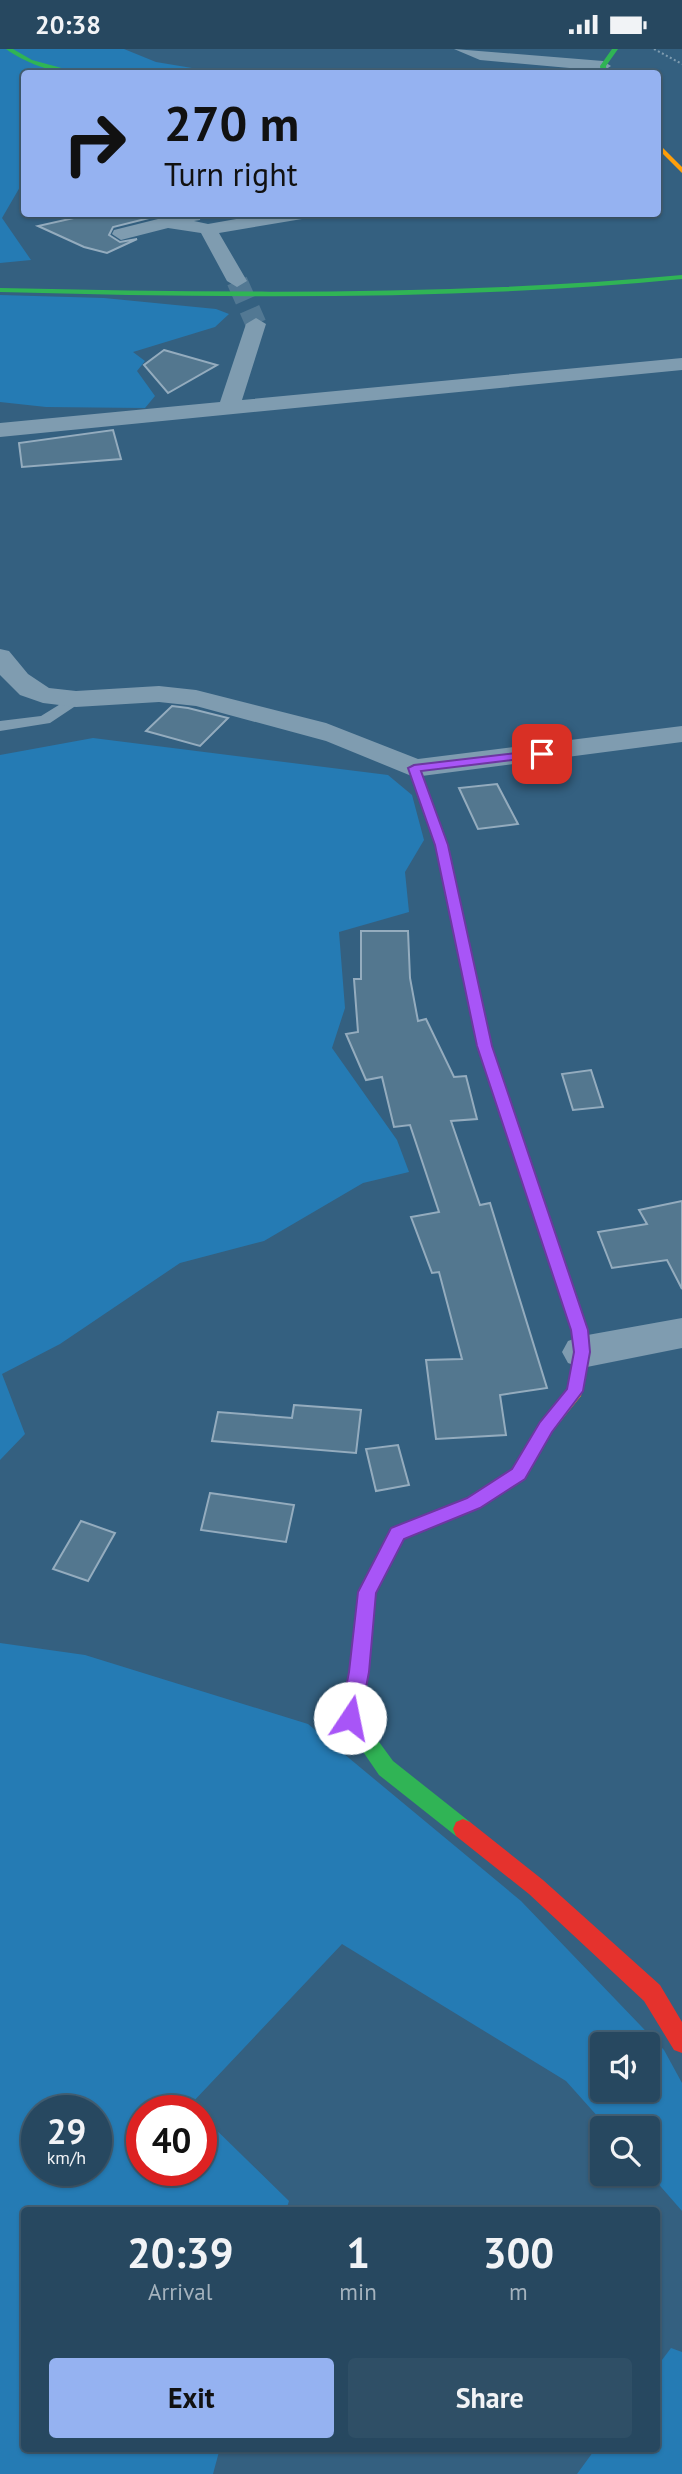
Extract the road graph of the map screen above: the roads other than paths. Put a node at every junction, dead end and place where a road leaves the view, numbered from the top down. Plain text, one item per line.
1 (9, 49) edge
2 (461, 49) edge
3 (615, 49) edge
4 (480, 56) junction
5 (65, 70) edge
6 (471, 70) edge
7 (604, 70) edge
8 (661, 150) edge
9 (678, 178) edge
10 (256, 217) edge
11 (205, 221) edge
12 (121, 234) dead end
13 (682, 277) edge
14 (237, 281) tunnel mouth
15 (0, 290) edge
16 (256, 324) tunnel mouth
17 (682, 364) edge
18 (228, 410) junction
19 (0, 430) edge
20 (0, 657) edge
21 (75, 700) junction
22 (0, 726) edge
23 (682, 734) edge
24 (414, 768) junction
25 (682, 1333) edge
26 (582, 1352) junction
27 (682, 2042) edge

1 - 5 street
2 - 4 street
3 - 7 street
4 - 6 street
4 - 7 street
8 - 9 street
10 - 11 street
11 - 12 street
11 - 14 street
13 - 15 street
16 - 18 street
17 - 18 street
18 - 19 street
20 - 21 street
21 - 22 lane
21 - 24 street
23 - 24 street
24 - 26 street
25 - 26 street
26 - 27 street

